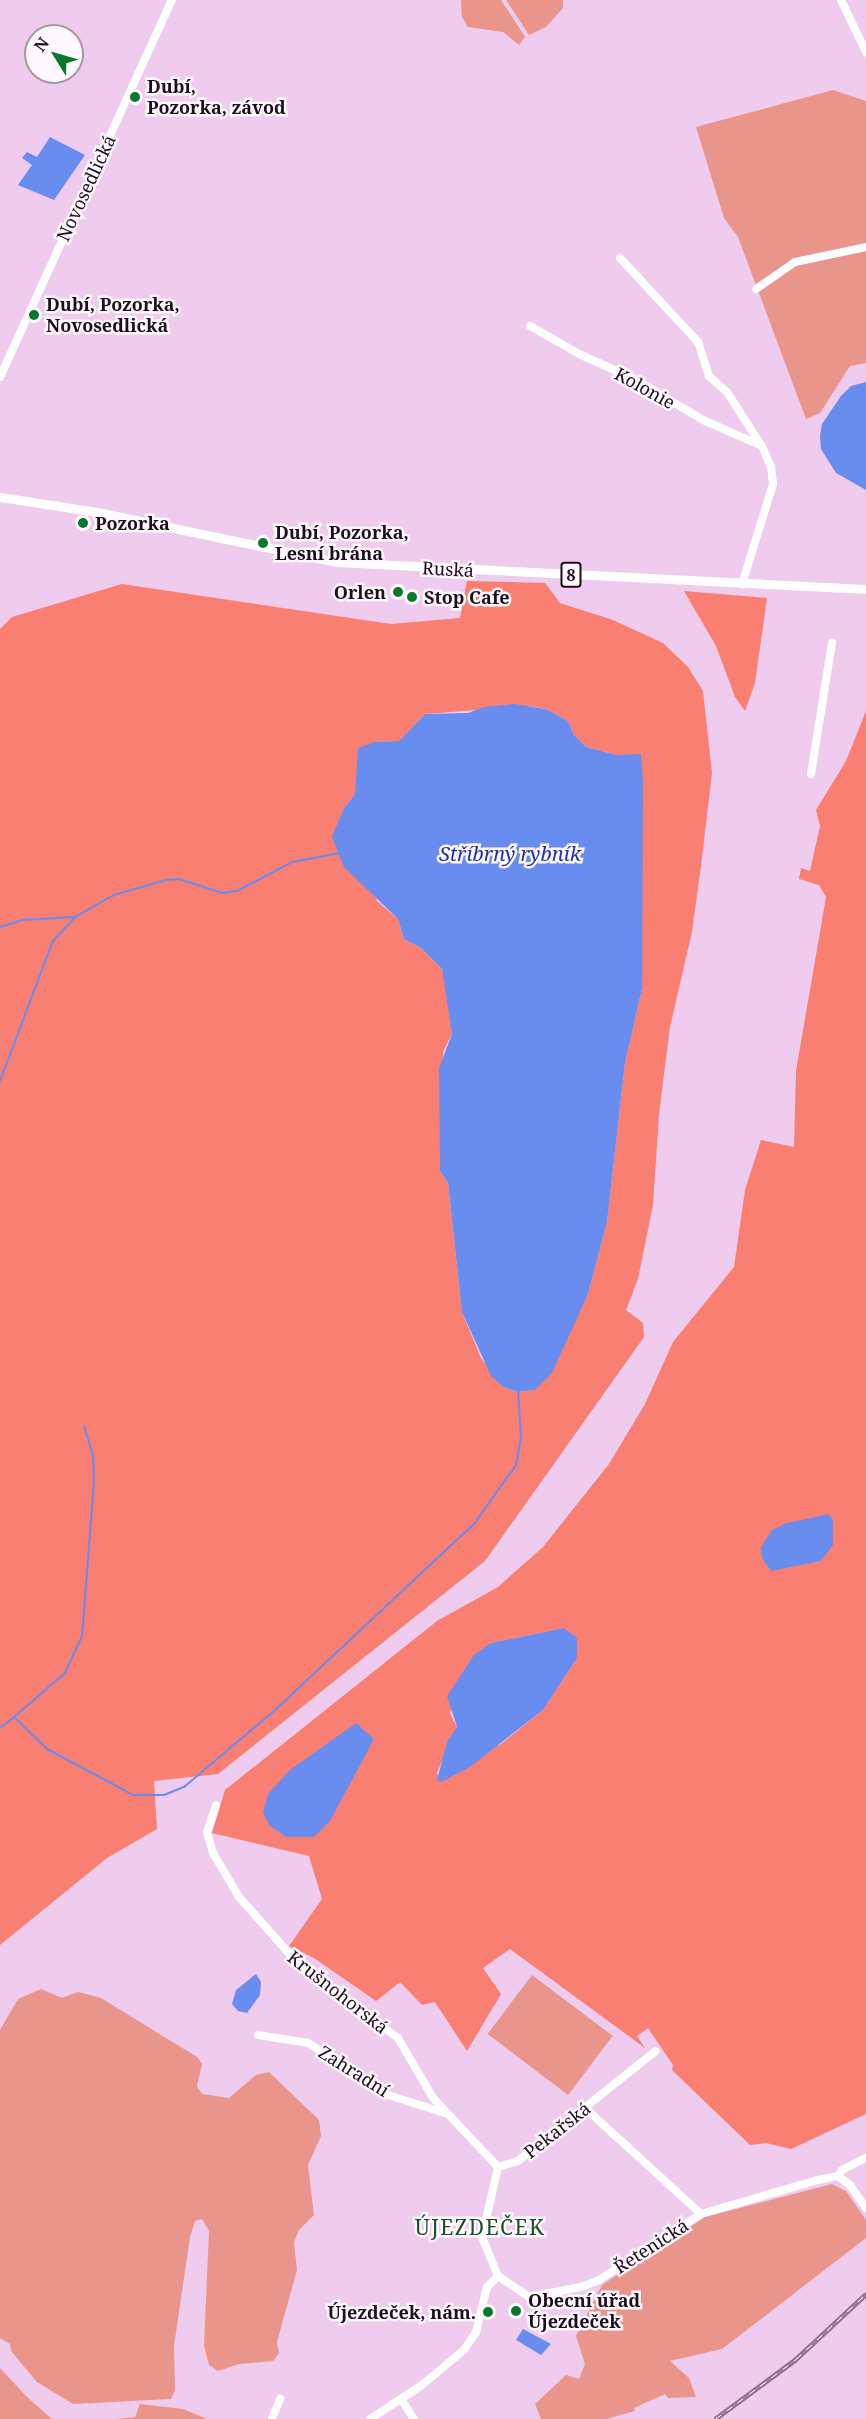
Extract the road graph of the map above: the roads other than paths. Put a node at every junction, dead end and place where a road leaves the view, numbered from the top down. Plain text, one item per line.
1 (172, 0) edge
2 (841, 0) edge
3 (866, 52) edge
4 (866, 247) edge
5 (620, 258) dead end
6 (756, 289) dead end
7 (530, 326) dead end
8 (0, 377) edge
9 (762, 446) junction
10 (0, 497) edge
11 (742, 584) junction
12 (866, 589) edge
13 (832, 643) dead end
14 (811, 774) dead end
15 (216, 1805) dead end
16 (258, 2035) dead end
17 (656, 2051) dead end
18 (585, 2108) junction
19 (448, 2114) junction
20 (866, 2158) edge
21 (498, 2168) junction
22 (838, 2176) junction
23 (866, 2208) edge
24 (701, 2214) junction
25 (498, 2276) junction
26 (280, 2399) dead end
27 (401, 2399) junction
28 (274, 2418) edge
29 (370, 2419) edge
30 (414, 2419) edge

1 - 8 street, Novosedlická
2 - 3 street
4 - 6 street
5 - 9 street
7 - 9 street, Kolonie
9 - 11 street
10 - 11 main road, Ruská / 8
11 - 12 main road, Ruská / 8
13 - 14 street
15 - 19 street, Krušnohorská
16 - 19 street, Zahradní
17 - 18 street, Pekařská
18 - 21 street, Pekařská
18 - 24 street, Řetenická
19 - 21 street, Krušnohorská
20 - 22 street, Řetenická
21 - 25 street
22 - 23 street
22 - 24 street, Řetenická
24 - 25 street, Řetenická
25 - 27 street
26 - 28 street
27 - 29 street
27 - 30 street

